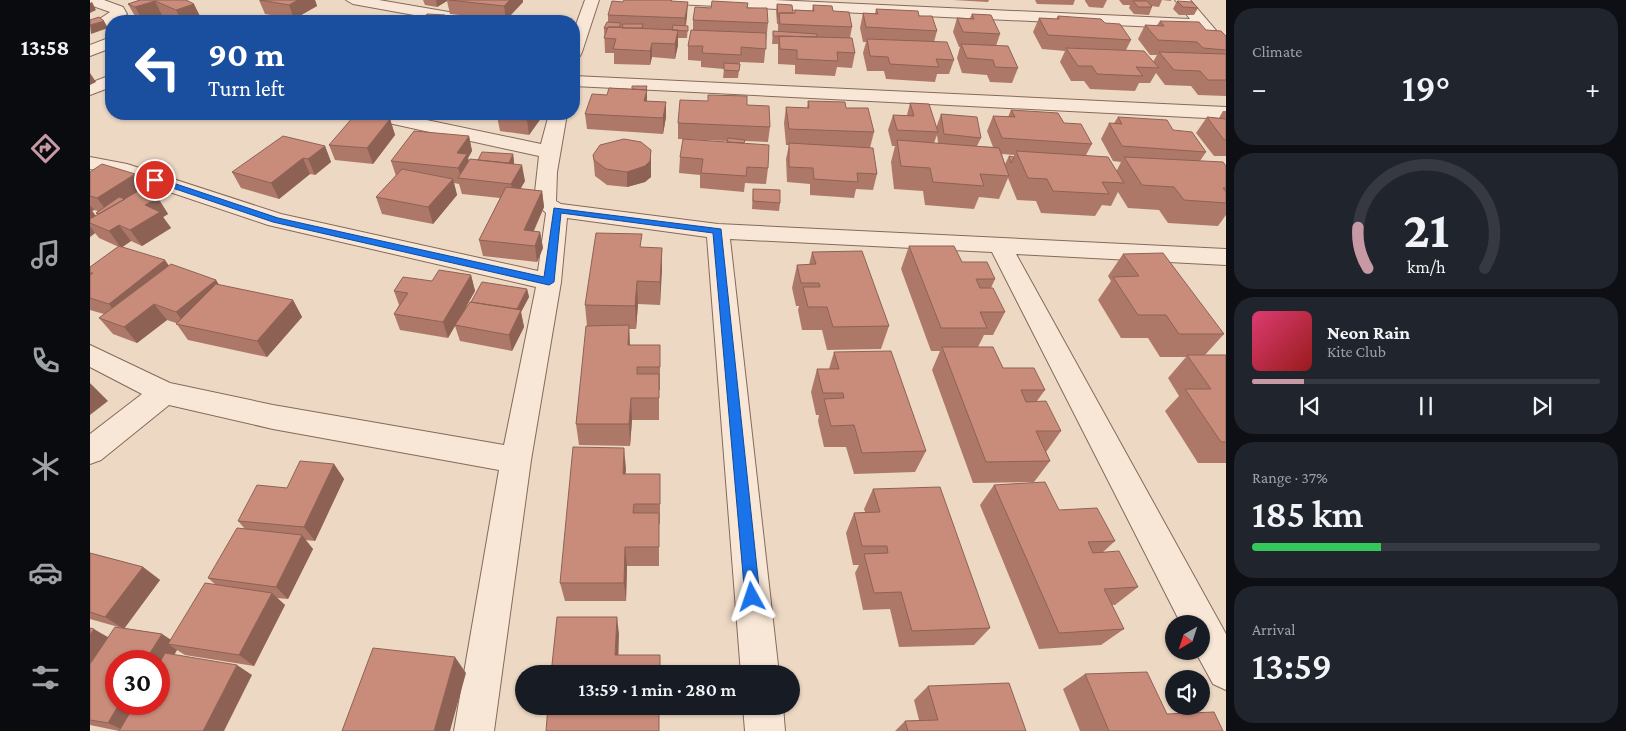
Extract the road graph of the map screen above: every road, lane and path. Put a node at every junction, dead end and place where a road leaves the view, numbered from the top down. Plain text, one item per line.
1 (90, 0) edge
2 (353, 0) edge
3 (592, 0) edge
4 (675, 0) edge
5 (1182, 0) edge
6 (117, 15) edge
7 (438, 15) edge
8 (1202, 24) junction
9 (580, 30) edge
10 (105, 45) edge
11 (90, 51) edge
12 (1226, 52) edge
13 (580, 81) edge
14 (105, 83) edge
15 (90, 90) edge
16 (1226, 113) edge
17 (399, 120) edge
18 (557, 120) edge
19 (549, 152) junction
20 (90, 163) edge
21 (557, 210) junction
22 (718, 231) junction
23 (999, 244) junction
24 (1226, 257) edge
25 (549, 282) junction
26 (90, 355) edge
27 (164, 393) junction
28 (90, 451) edge
29 (516, 460) junction
30 (1196, 615) edge
31 (1210, 641) edge
32 (759, 665) edge
33 (1226, 671) edge
34 (764, 715) edge
35 (474, 731) edge
36 (765, 731) edge

1 - 6 street
2 - 7 street
3 - 9 street
4 - 8 street
5 - 8 street
8 - 12 street
10 - 11 street
13 - 16 street
14 - 15 street
17 - 19 street
18 - 19 street
19 - 21 street
20 - 25 street
21 - 22 street
21 - 25 street
22 - 23 street
22 - 32 street
23 - 24 street
23 - 30 street
25 - 29 street
26 - 27 street
27 - 28 street
27 - 29 street
29 - 35 street
31 - 33 street
34 - 36 street

